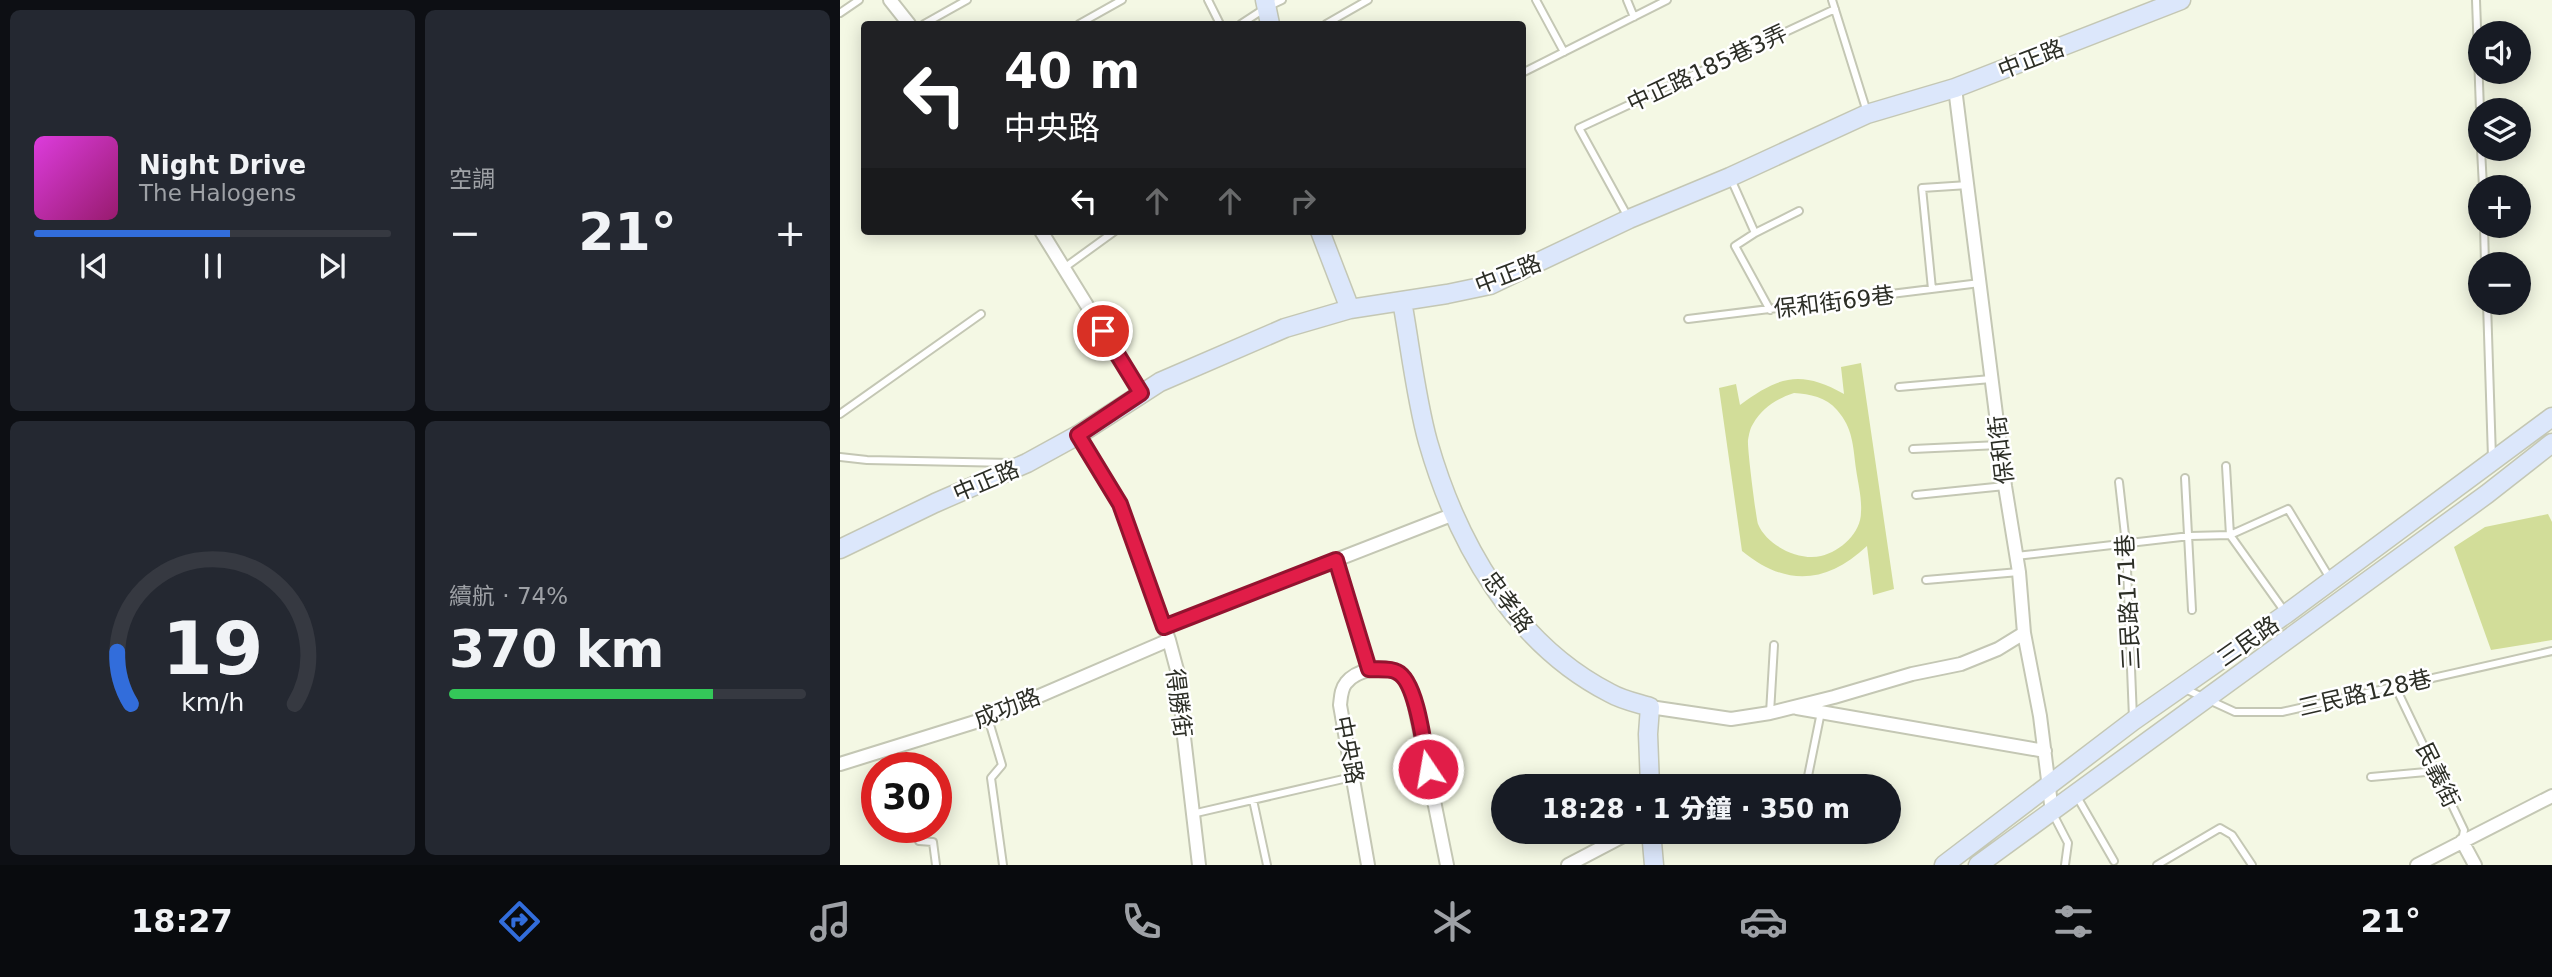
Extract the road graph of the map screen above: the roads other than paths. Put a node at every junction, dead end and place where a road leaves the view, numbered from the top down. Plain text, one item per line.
1 (859, 0) edge
2 (890, 0) edge
3 (967, 0) edge
4 (1122, 0) edge
5 (1208, 0) edge
6 (1368, 0) edge
7 (1536, 0) edge
8 (1627, 0) edge
9 (1667, 0) edge
10 (1832, 0) edge
11 (2181, 0) edge
12 (2476, 0) edge
13 (1271, 8) edge
14 (1835, 9) junction
15 (840, 13) edge
16 (1634, 17) junction
17 (907, 21) edge
18 (929, 21) edge
19 (1084, 21) edge
20 (1218, 21) edge
21 (1247, 21) edge
22 (1331, 21) edge
23 (1564, 52) junction
24 (1526, 71) edge
25 (1955, 88) junction
26 (2480, 98) edge
27 (1867, 114) junction
28 (1730, 177) junction
29 (1968, 185) junction
30 (1799, 211) dead end
31 (1629, 219) junction
32 (1755, 233) junction
33 (1043, 235) edge
34 (1109, 235) edge
35 (1322, 235) edge
36 (1064, 268) junction
37 (1980, 283) junction
38 (1932, 289) junction
39 (1402, 301) junction
40 (1350, 309) junction
41 (1770, 310) junction
42 (981, 314) dead end
43 (2487, 315) edge
44 (1688, 319) dead end
45 (1991, 379) junction
46 (1899, 387) dead end
47 (1141, 393) junction
48 (840, 414) edge
49 (2552, 417) edge
50 (1078, 435) junction
51 (2552, 443) edge
52 (2001, 445) junction
53 (1913, 449) dead end
54 (840, 457) edge
55 (2492, 460) junction
56 (1027, 463) junction
57 (2226, 466) dead end
58 (2185, 478) dead end
59 (2119, 482) dead end
60 (2005, 486) junction
61 (1916, 495) dead end
62 (1454, 513) junction
63 (2230, 535) junction
64 (2190, 536) junction
65 (2126, 544) junction
66 (840, 549) edge
67 (2016, 556) junction
68 (1336, 560) junction
69 (2019, 572) junction
70 (1926, 580) dead end
71 (2332, 580) junction
72 (2192, 610) dead end
73 (2286, 614) junction
74 (1164, 627) junction
75 (2024, 633) junction
76 (1169, 640) junction
77 (1774, 645) dead end
78 (2552, 651) edge
79 (1369, 669) junction
80 (2395, 686) junction
81 (2181, 687) junction
82 (2207, 698) junction
83 (1650, 707) junction
84 (1791, 707) junction
85 (1821, 712) junction
86 (1770, 713) junction
87 (988, 718) junction
88 (2133, 721) junction
89 (2045, 751) junction
90 (840, 764) edge
91 (2437, 771) junction
92 (1650, 774) edge
93 (1808, 774) edge
94 (1354, 776) junction
95 (2371, 778) dead end
96 (2049, 785) junction
97 (2075, 793) junction
98 (2552, 796) edge
99 (1253, 800) junction
100 (2052, 812) junction
101 (1192, 814) junction
102 (2462, 841) junction
103 (933, 843) edge
104 (1608, 844) edge
105 (1652, 844) edge
106 (2114, 861) dead end
107 (936, 865) edge
108 (1003, 865) edge
109 (1199, 865) edge
110 (1267, 865) edge
111 (1368, 865) edge
112 (1447, 865) edge
113 (1568, 865) edge
114 (1654, 865) edge
115 (1944, 865) edge
116 (1978, 865) edge
117 (2065, 865) edge
118 (2157, 865) edge
119 (2252, 865) edge
120 (2417, 865) edge
121 (2475, 865) edge

1 - 15 lane
2 - 17 street
3 - 18 lane
4 - 19 lane
5 - 20 lane
6 - 22 lane
7 - 23 lane
8 - 16 lane
9 - 16 lane
10 - 14 lane
11 - 25 street, 中正路
12 - 26 lane
13 - 21 lane
14 - 27 lane
14 - 31 lane, 中正路185巷3弄
16 - 23 lane
23 - 24 lane
25 - 27 street, 中正路
25 - 29 street, 保和街
27 - 28 street, 中正路
28 - 31 street, 中正路
28 - 32 lane
29 - 37 street, 保和街
29 - 38 lane
30 - 32 lane
31 - 39 street, 中正路
32 - 41 lane
33 - 36 street
34 - 36 lane
35 - 40 street
36 - 47 street
37 - 38 lane, 保和街69巷
37 - 45 street, 保和街
38 - 41 lane, 保和街69巷
39 - 40 street, 中正路
39 - 62 street, 忠孝路
40 - 47 street, 中正路
41 - 44 lane, 保和街69巷
42 - 48 lane
43 - 55 lane
45 - 46 lane
45 - 52 street, 保和街
47 - 50 street, 中正路
49 - 55 street, 三民路
50 - 56 street, 中正路
50 - 74 street, 得勝街
51 - 82 street, 三民路
52 - 53 lane
52 - 60 street, 保和街
54 - 56 lane
55 - 71 street, 三民路
56 - 66 street, 中正路
57 - 63 lane
58 - 64 lane
59 - 65 lane, 三民路171巷
60 - 61 lane
60 - 67 street, 保和街
62 - 68 street
62 - 83 street, 忠孝路
63 - 64 lane
63 - 71 lane
63 - 73 lane
64 - 65 lane
64 - 72 lane
65 - 67 lane
65 - 88 lane, 三民路171巷
67 - 69 street, 保和街
68 - 74 street
68 - 79 lane
69 - 70 lane
69 - 75 street, 保和街
71 - 73 street, 三民路
73 - 81 street, 三民路
74 - 76 street, 得勝街
75 - 84 street, 忠孝路
75 - 89 street, 保和街
76 - 87 street, 成功路
76 - 101 street, 得勝街
77 - 86 lane
78 - 80 lane, 三民路128巷
79 - 94 street, 中央路
79 - 112 street
80 - 82 lane, 三民路128巷
80 - 91 lane, 民義街
81 - 82 lane, 三民路128巷
81 - 88 street, 三民路
82 - 97 street, 三民路
83 - 86 street, 忠孝路
83 - 92 street
84 - 85 street, 忠孝路
84 - 86 street, 忠孝路
85 - 89 street, 忠孝路
85 - 93 lane
87 - 90 street, 成功路
87 - 108 lane
88 - 96 street, 三民路
89 - 96 street, 保和街
91 - 95 lane
91 - 102 lane, 民義街
94 - 99 lane
94 - 111 street, 中央路
96 - 100 street, 保和街
96 - 115 street, 三民路
97 - 100 street, 三民路
97 - 106 lane
98 - 102 street
99 - 101 lane
99 - 110 lane
100 - 116 street, 三民路
100 - 117 lane
101 - 109 street, 得勝街
102 - 120 street
102 - 121 street, 民義街
103 - 107 lane
104 - 113 street
105 - 114 street
118 - 119 lane

